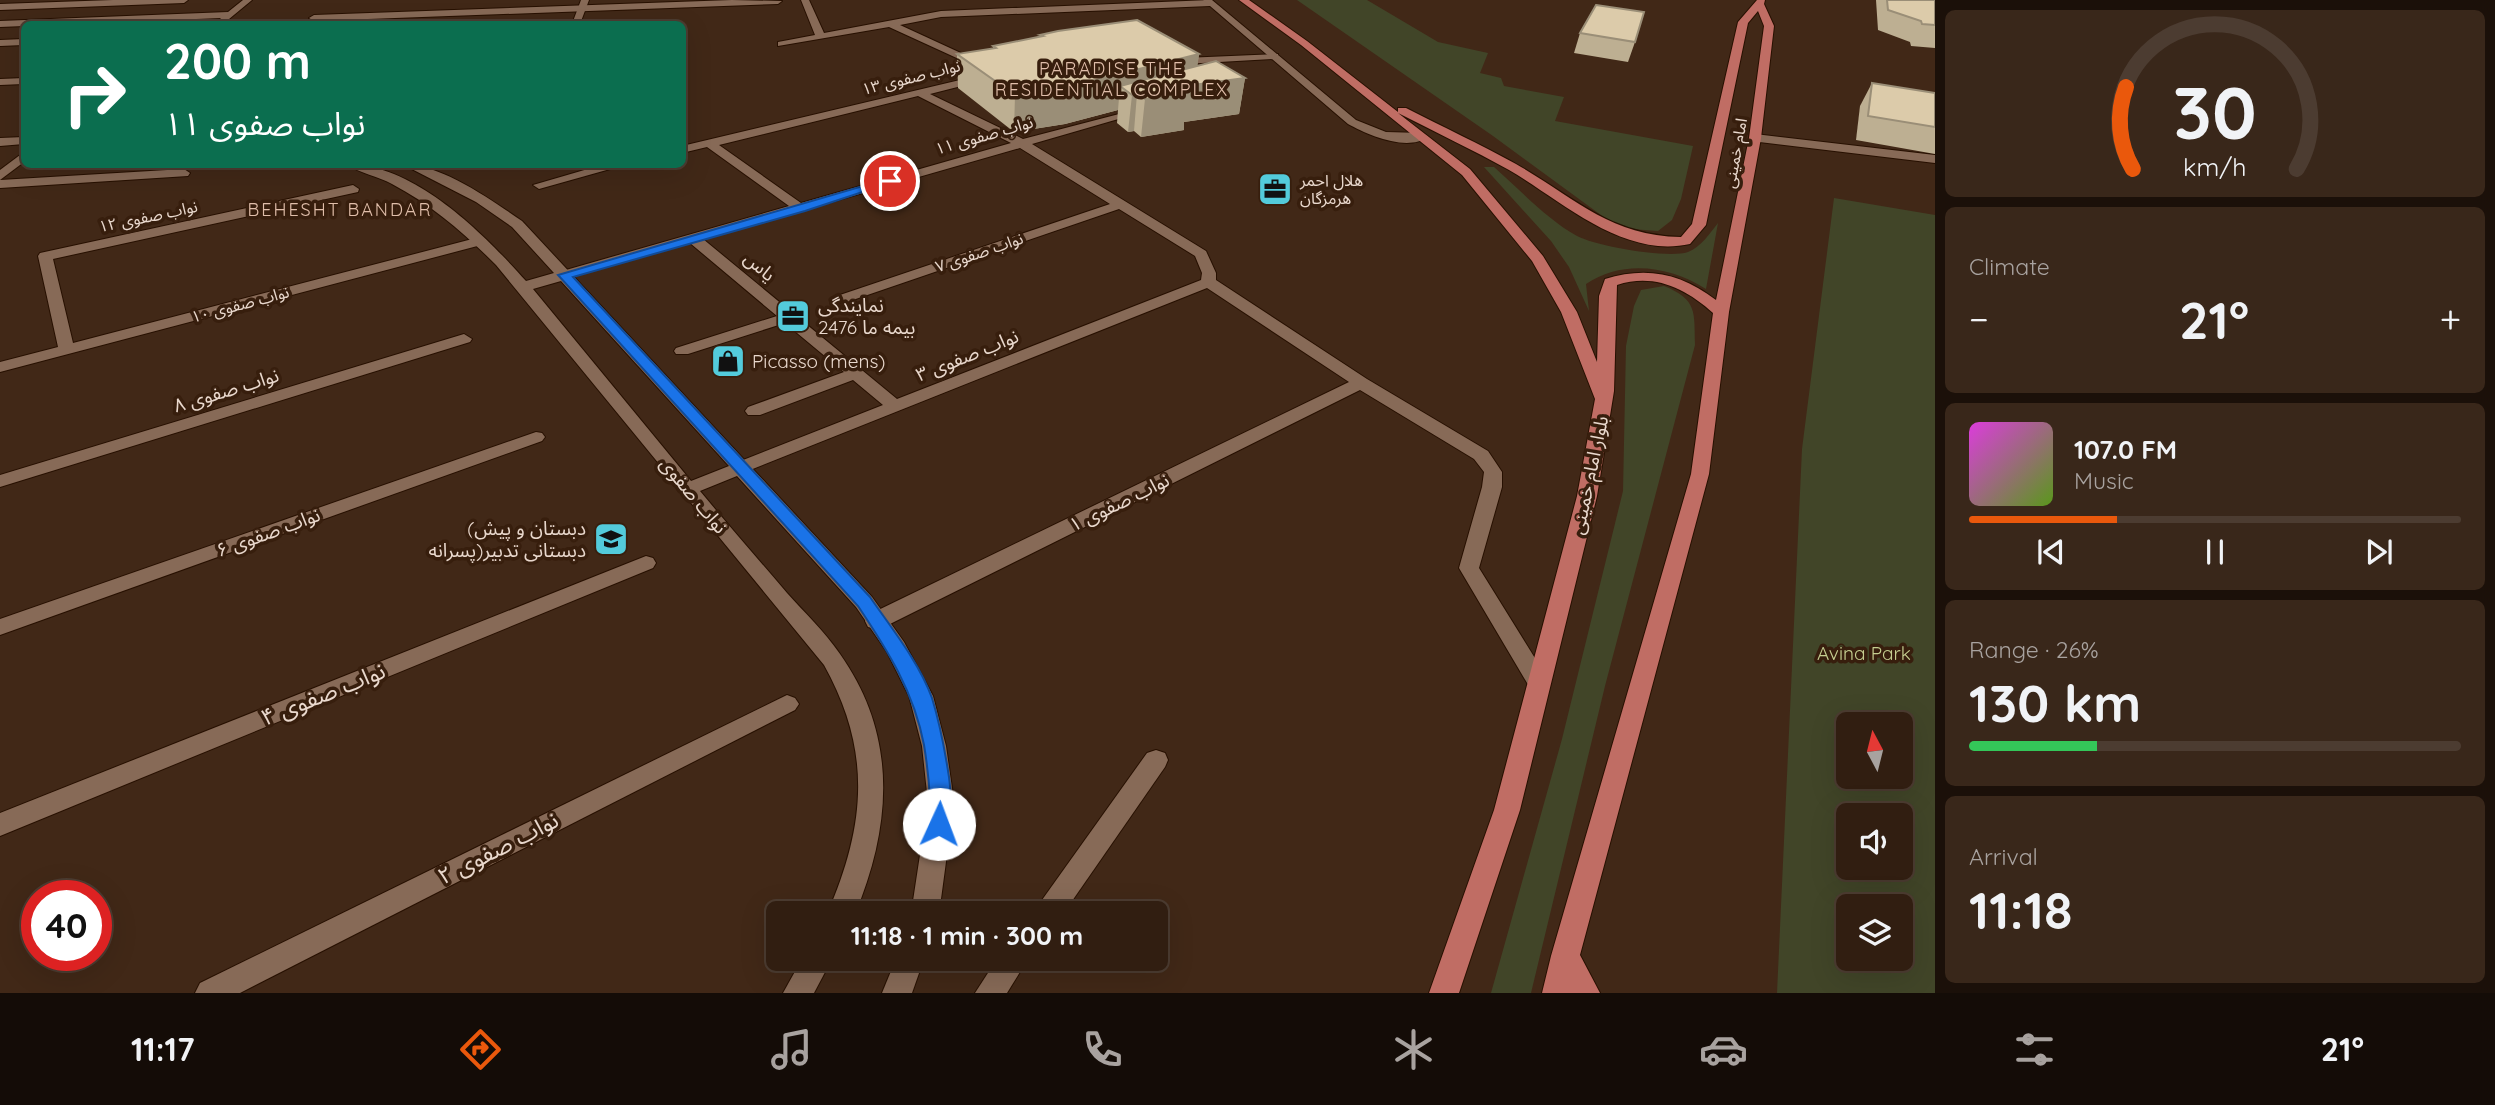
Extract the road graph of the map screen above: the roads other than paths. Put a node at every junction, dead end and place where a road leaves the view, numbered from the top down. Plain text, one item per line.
1 (184, 0) edge
2 (248, 0) edge
3 (805, 0) edge
4 (1243, 0) edge
5 (778, 1) edge
6 (1209, 1) edge
7 (1760, 2) edge
8 (583, 5) edge
9 (0, 7) edge
10 (230, 15) junction
11 (314, 18) dead end
12 (77, 21) edge
13 (223, 21) edge
14 (21, 23) edge
15 (889, 23) junction
16 (0, 24) edge
17 (820, 36) junction
18 (21, 42) edge
19 (0, 43) edge
20 (781, 44) dead end
21 (1274, 56) junction
22 (972, 62) edge
23 (999, 74) edge
24 (1203, 78) edge
25 (21, 81) edge
26 (0, 82) edge
27 (920, 93) junction
28 (1370, 93) junction
29 (1150, 107) edge
30 (21, 132) edge
31 (0, 133) edge
32 (1422, 137) junction
33 (1755, 138) junction
34 (1021, 143) junction
35 (709, 144) junction
36 (686, 149) edge
37 (21, 158) edge
38 (1935, 159) edge
39 (370, 168) edge
40 (416, 168) edge
41 (606, 168) edge
42 (184, 173) dead end
43 (0, 176) edge
44 (0, 184) edge
45 (539, 185) dead end
46 (353, 189) dead end
47 (1119, 205) junction
48 (801, 209) junction
49 (694, 239) junction
50 (480, 241) junction
51 (565, 275) junction
52 (1208, 282) junction
53 (523, 287) junction
54 (839, 300) dead end
55 (1721, 312) junction
56 (788, 317) junction
57 (464, 339) dead end
58 (67, 350) junction
59 (682, 351) dead end
60 (0, 367) edge
61 (856, 373) junction
62 (1362, 383) junction
63 (1604, 399) junction
64 (895, 406) junction
65 (754, 411) dead end
66 (536, 437) dead end
67 (740, 468) junction
68 (0, 481) edge
69 (689, 489) junction
70 (646, 563) dead end
71 (877, 621) junction
72 (0, 627) edge
73 (1538, 682) junction
74 (787, 704) dead end
75 (1156, 760) dead end
76 (0, 825) edge
77 (846, 901) edge
78 (927, 901) edge
79 (1055, 901) edge
80 (1565, 956) junction
81 (811, 971) edge
82 (905, 971) edge
83 (1006, 971) edge
84 (210, 993) edge
85 (798, 993) edge
86 (897, 993) edge
87 (990, 993) edge
88 (1444, 993) edge
89 (1557, 993) edge
90 (1585, 993) edge

1 - 9 street
2 - 10 street
3 - 17 street
4 - 28 main road
5 - 8 street
6 - 15 street
6 - 21 street
7 - 28 main road
7 - 33 main road, امام خمینی
8 - 11 street
10 - 12 street
10 - 13 street
14 - 16 street
15 - 17 street
15 - 22 street
17 - 20 street
18 - 19 street
21 - 24 street
21 - 32 street
23 - 27 street, نواب صفوی ۱۳
25 - 26 street
27 - 34 street
27 - 35 street, نواب صفوی ۱۳
28 - 32 main road, بلوار امام خمینی
29 - 34 street, نواب صفوی ۱۱
30 - 31 street
32 - 63 main road, بلوار امام خمینی
33 - 38 street
33 - 55 main road, امام خمینی
34 - 47 street
34 - 48 street, نواب صفوی ۱۱
35 - 36 street, نواب صفوی ۱۳
35 - 48 street
37 - 43 street
39 - 50 street, نواب صفوی
40 - 51 street
41 - 45 street
42 - 44 street
46 - 58 street, نواب صفوی ۱۲
47 - 52 street
47 - 54 street, نواب صفوی ۷
48 - 49 street, نواب صفوی ۱۱
49 - 51 street, نواب صفوی ۱۱
49 - 56 street, یاس
50 - 53 street, نواب صفوی
50 - 58 street, نواب صفوی ۱۰
51 - 53 street, نواب صفوی ۱۱
51 - 67 street
52 - 62 street
52 - 64 street, نواب صفوی ۳
53 - 69 street, نواب صفوی
55 - 63 main road
55 - 80 main road
56 - 59 street
56 - 61 street, یاس
57 - 68 street, نواب صفوی ۸
58 - 60 street, نواب صفوی ۱۰
61 - 64 street, یاس
61 - 65 street
62 - 71 street, نواب صفوی ۱
62 - 73 street
63 - 73 main road, بلوار امام خمینی
64 - 67 street, نواب صفوی ۳
66 - 72 street, نواب صفوی ۶
67 - 69 street, نواب صفوی ۳
67 - 71 street
69 - 77 street, نواب صفوی
70 - 76 street, نواب صفوی ۴
71 - 78 street
73 - 88 main road, بلوار امام خمینی
74 - 84 street, نواب صفوی ۲
75 - 79 street
80 - 89 main road
80 - 90 main road
81 - 85 street
82 - 86 street
83 - 87 street

